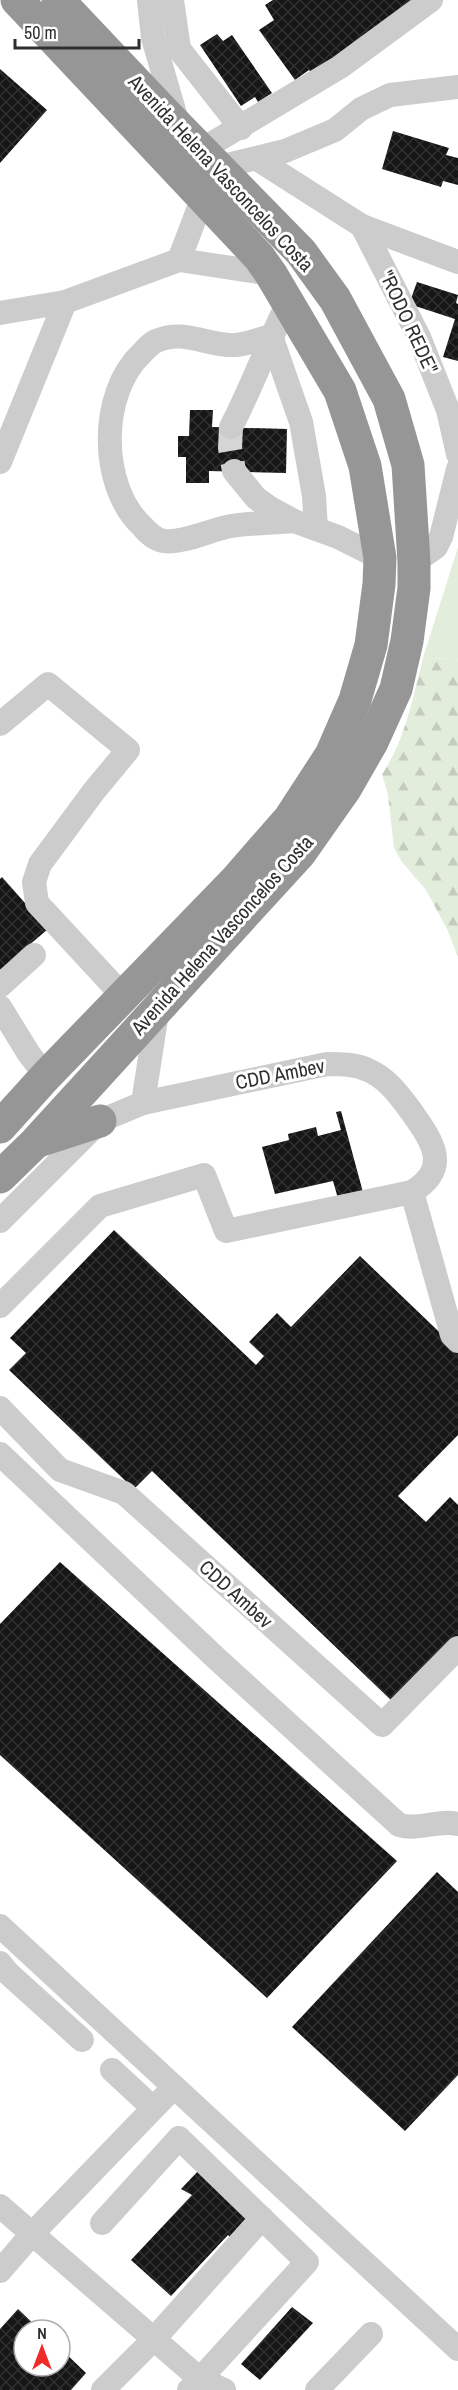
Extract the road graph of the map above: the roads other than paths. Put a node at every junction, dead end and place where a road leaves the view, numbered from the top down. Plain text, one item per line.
1 (17, 0) edge
2 (58, 0) edge
3 (89, 0) edge
4 (149, 0) edge
5 (172, 0) edge
6 (431, 0) edge
7 (458, 87) edge
8 (241, 128) junction
9 (191, 139) junction
10 (257, 159) junction
11 (202, 196) junction
12 (362, 226) junction
13 (179, 260) junction
14 (458, 262) edge
15 (271, 274) junction
16 (65, 302) junction
17 (288, 303) junction
18 (0, 313) edge
19 (271, 336) junction
20 (231, 428) tunnel mouth
21 (458, 454) edge
22 (0, 462) edge
23 (458, 469) edge
24 (234, 471) tunnel mouth
25 (305, 525) junction
26 (380, 558) junction
27 (414, 562) junction
28 (0, 724) edge
29 (34, 955) dead end
30 (0, 986) edge
31 (124, 997) junction
32 (158, 1006) junction
33 (0, 1008) edge
34 (46, 1076) junction
35 (143, 1103) junction
36 (100, 1121) junction
37 (0, 1127) edge
38 (36, 1142) junction
39 (0, 1177) edge
40 (412, 1192) junction
41 (0, 1221) edge
42 (0, 1306) edge
43 (458, 1341) edge
44 (0, 1408) edge
45 (0, 1454) edge
46 (458, 1648) edge
47 (458, 1824) edge
48 (0, 1926) edge
49 (0, 1963) edge
50 (82, 2040) dead end
51 (112, 2070) dead end
52 (174, 2087) junction
53 (153, 2108) junction
54 (0, 2206) edge
55 (262, 2218) junction
56 (102, 2223) dead end
57 (32, 2234) junction
58 (0, 2271) edge
59 (371, 2334) dead end
60 (154, 2339) junction
61 (458, 2349) edge
62 (194, 2384) edge
63 (103, 2390) edge
64 (224, 2390) edge
65 (317, 2390) edge

1 - 11 highway, Avenida Helena Vasconcelos Costa
2 - 9 highway, Avenida Helena Vasconcelos Costa
3 - 9 highway
4 - 9 lane
5 - 8 lane
6 - 8 lane
7 - 10 lane
8 - 9 lane
9 - 10 lane
9 - 27 highway, Avenida Helena Vasconcelos Costa
10 - 12 lane, "RODO REDE"
11 - 13 lane
11 - 15 highway, Avenida Helena Vasconcelos Costa
12 - 14 lane, "RODO REDE"
12 - 21 lane, "RODO REDE"
13 - 15 lane
13 - 16 lane
15 - 17 highway, Avenida Helena Vasconcelos Costa
16 - 18 lane
16 - 22 lane
17 - 19 lane
17 - 26 highway, Avenida Helena Vasconcelos Costa
19 - 20 lane
19 - 25 lane
19 - 25 lane
23 - 27 lane
24 - 25 lane
25 - 26 lane
26 - 31 highway, Avenida Helena Vasconcelos Costa
27 - 32 highway, Avenida Helena Vasconcelos Costa
28 - 31 lane
29 - 30 lane
31 - 34 highway, Avenida Helena Vasconcelos Costa
32 - 35 lane
32 - 38 highway, Avenida Helena Vasconcelos Costa
33 - 34 lane
34 - 37 highway, Avenida Helena Vasconcelos Costa
35 - 36 lane, CDD Ambev
35 - 40 lane, CDD Ambev
36 - 38 highway
36 - 41 lane
38 - 39 highway, Avenida Helena Vasconcelos Costa
40 - 42 lane
40 - 43 lane
44 - 46 lane, CDD Ambev
45 - 47 lane
48 - 52 lane
49 - 50 lane
51 - 53 lane
52 - 53 lane
52 - 61 lane
53 - 57 lane
54 - 57 lane
55 - 56 lane
55 - 60 lane
55 - 62 lane
57 - 58 lane
57 - 60 lane
59 - 65 lane
60 - 62 lane
60 - 63 lane
62 - 64 lane

